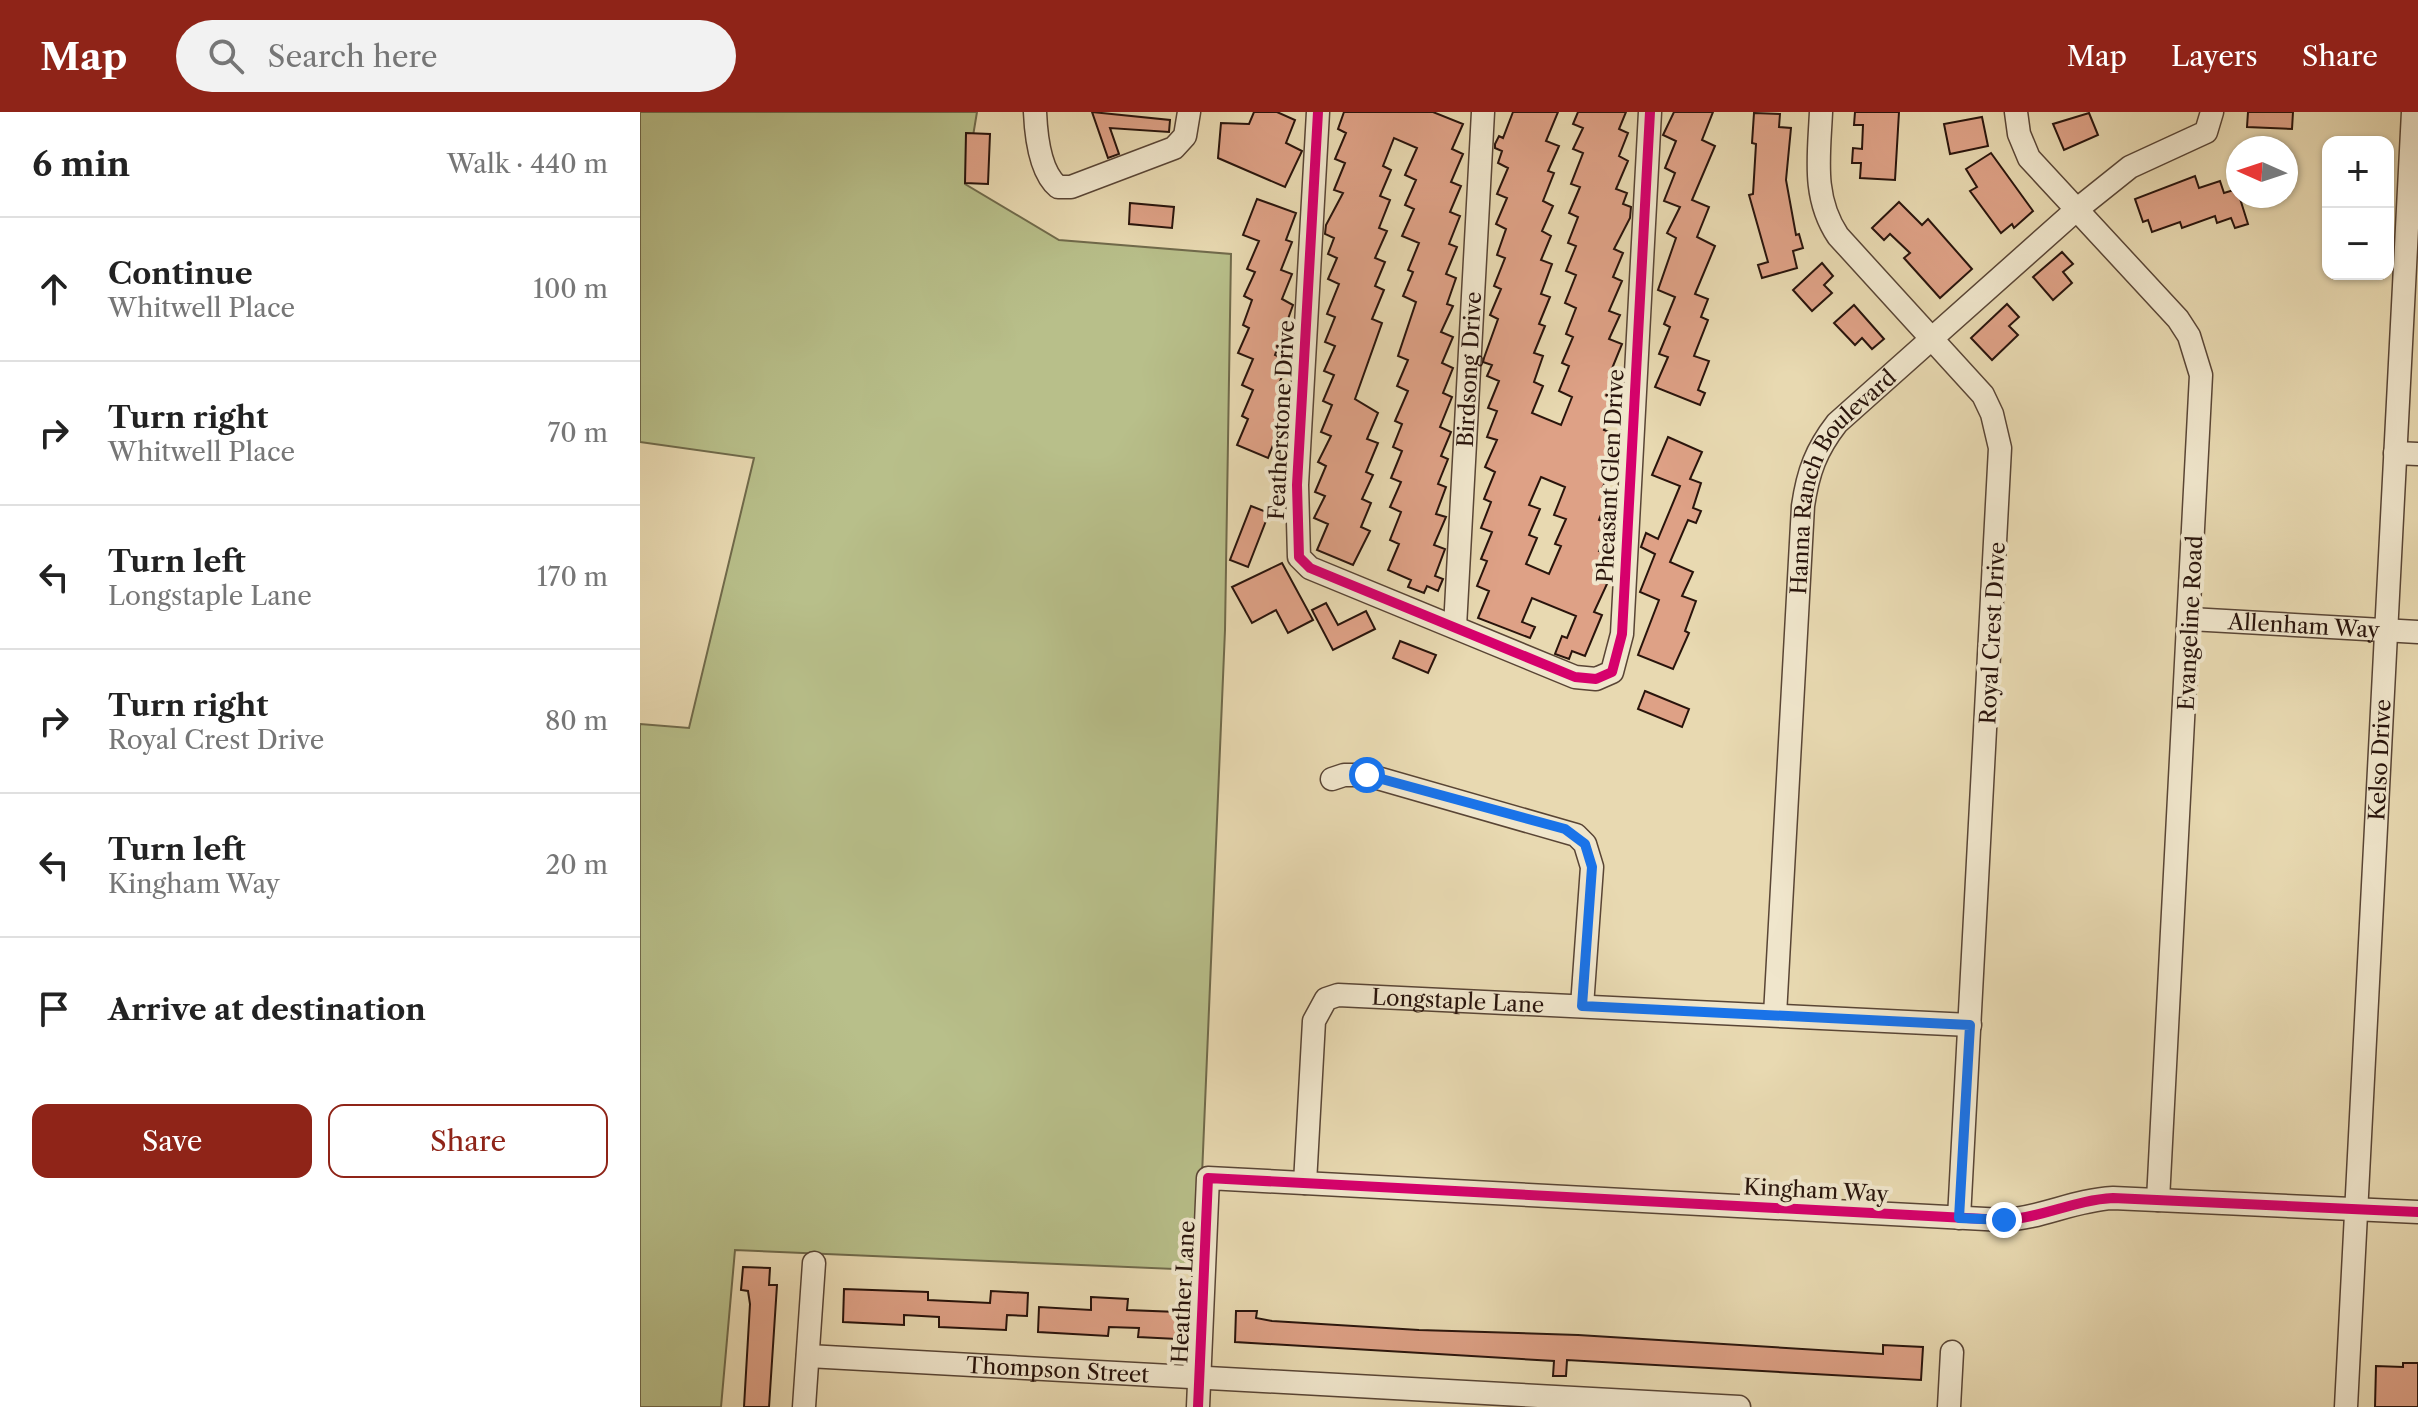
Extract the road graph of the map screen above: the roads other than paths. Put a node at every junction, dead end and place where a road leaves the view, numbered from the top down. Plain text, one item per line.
1 (1189, 112) edge
2 (1318, 112) edge
3 (1483, 112) edge
4 (1650, 112) edge
5 (1821, 112) edge
6 (2016, 112) edge
7 (2212, 112) edge
8 (2413, 112) edge
9 (1035, 122) edge
10 (2075, 211) junction
11 (2411, 273) edge
12 (1930, 338) junction
13 (2395, 453) junction
14 (2418, 454) edge
15 (2190, 619) junction
16 (1455, 627) junction
17 (2386, 631) junction
18 (2418, 632) edge
19 (1332, 779) dead end
20 (1582, 1006) junction
21 (1775, 1015) junction
22 (1970, 1025) junction
23 (1208, 1178) joint
24 (1305, 1183) junction
25 (2158, 1200) junction
26 (2357, 1209) junction
27 (2418, 1212) edge
28 (1959, 1218) junction
29 (814, 1263) dead end
30 (1952, 1352) dead end
31 (808, 1356) junction
32 (1199, 1377) junction
33 (1409, 1398) edge
34 (1625, 1404) edge
35 (804, 1407) edge
36 (1198, 1407) edge
37 (1739, 1407) edge
38 (1949, 1407) edge
39 (2346, 1407) edge

1 - 9 street
2 - 16 street, Featherstone Drive
3 - 16 street, Birdsong Drive
4 - 16 street, Pheasant Glen Drive
5 - 12 street, Royal Crest Drive
6 - 10 street, Evangeline Road
7 - 10 street, Hanna Ranch Boulevard
8 - 11 street, Kelso Drive
10 - 12 street, Hanna Ranch Boulevard
10 - 15 street, Evangeline Road
11 - 13 street, Kelso Drive
12 - 21 street, Hanna Ranch Boulevard
12 - 22 street, Royal Crest Drive
13 - 14 street
13 - 17 street, Kelso Drive
15 - 17 street, Allenham Way
15 - 25 street, Evangeline Road
17 - 18 street, Allenham Way
17 - 26 street, Kelso Drive
19 - 20 street
20 - 21 street, Longstaple Lane
20 - 24 street, Longstaple Lane
21 - 22 street, Longstaple Lane
22 - 28 street, Royal Crest Drive
23 - 24 street, Kingham Way
23 - 32 street, Heather Lane
24 - 28 street, Kingham Way
25 - 26 street, Kingham Way
25 - 28 street, Kingham Way
26 - 27 street, Kingham Way
26 - 39 street, Kelso Drive
29 - 31 street
30 - 38 street
31 - 32 street, Thompson Street
31 - 35 street
32 - 33 street, Thompson Street
32 - 36 street, Heather Lane
33 - 34 street, Thompson Street
34 - 37 street, Thompson Street

